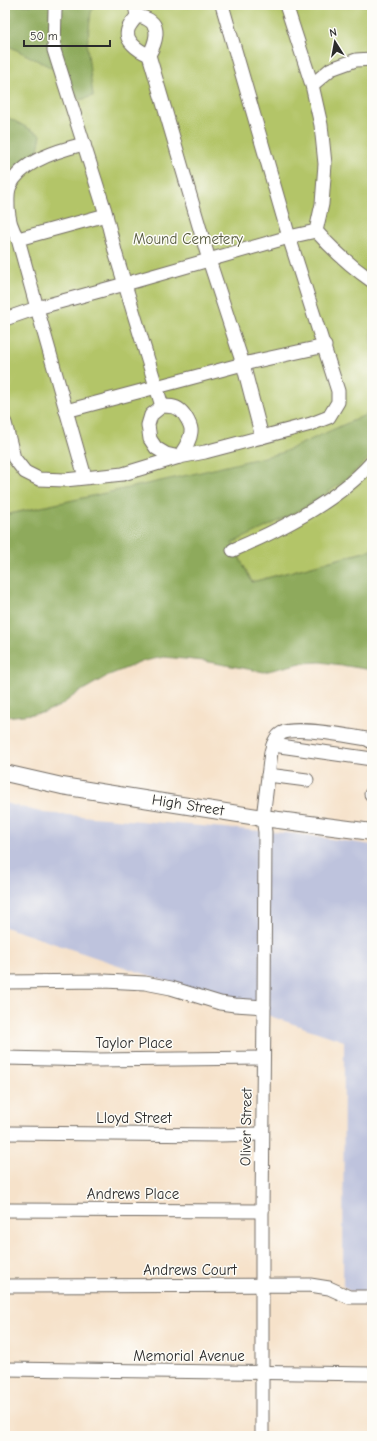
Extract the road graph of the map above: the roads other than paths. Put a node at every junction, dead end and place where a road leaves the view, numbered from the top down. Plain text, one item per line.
1 (57, 5) edge
2 (222, 5) edge
3 (286, 5) edge
4 (136, 11) edge
5 (149, 55) junction
6 (372, 58) edge
7 (312, 84) junction
8 (84, 144) junction
9 (15, 177) junction
10 (5, 187) edge
11 (106, 215) junction
12 (316, 231) junction
13 (289, 237) junction
14 (18, 239) junction
15 (209, 260) junction
16 (372, 280) edge
17 (125, 284) junction
18 (37, 308) junction
19 (5, 319) edge
20 (325, 346) junction
21 (243, 364) junction
22 (157, 388) junction
23 (162, 406) junction
24 (66, 412) junction
25 (5, 423) edge
26 (262, 437) junction
27 (179, 457) junction
28 (372, 462) edge
29 (84, 477) junction
30 (233, 550) dead end
31 (372, 742) edge
32 (272, 745) junction
33 (372, 759) edge
34 (5, 773) edge
35 (268, 775) junction
36 (307, 780) dead end
37 (264, 818) junction
38 (372, 832) edge
39 (5, 982) edge
40 (264, 1007) junction
41 (5, 1058) edge
42 (263, 1058) junction
43 (5, 1134) edge
44 (262, 1134) junction
45 (5, 1210) edge
46 (262, 1210) junction
47 (5, 1286) edge
48 (262, 1286) junction
49 (372, 1297) edge
50 (5, 1369) edge
51 (262, 1372) junction
52 (372, 1374) edge
53 (262, 1436) edge

1 - 8 street
2 - 13 street
3 - 7 street
4 - 5 street
4 - 5 street
5 - 15 street
6 - 7 street
7 - 12 street
8 - 9 street
8 - 11 street
9 - 10 street
9 - 14 street
11 - 14 street
11 - 17 street
12 - 13 street
12 - 16 street
13 - 15 street
13 - 20 street
14 - 18 street
15 - 17 street
15 - 21 street
17 - 18 street
17 - 22 street
18 - 19 street
18 - 24 street
20 - 21 street
20 - 26 street
21 - 22 street
21 - 26 street
22 - 23 street
22 - 24 street
23 - 27 street
23 - 27 street
24 - 29 street
25 - 29 street
26 - 27 street
27 - 29 street
28 - 30 street
31 - 32 street
32 - 33 street
32 - 35 street, Oliver Street
34 - 37 main road, High Street
35 - 36 street
35 - 37 street, Oliver Street
37 - 38 main road, High Street
37 - 40 street, Oliver Street
39 - 40 street
40 - 42 street, Oliver Street
41 - 42 street, Taylor Place
42 - 44 street, Oliver Street
43 - 44 street, Lloyd Street
44 - 46 street, Oliver Street
45 - 46 street, Andrews Place
46 - 48 street, Oliver Street
47 - 48 street, Andrews Court
48 - 49 street, Andrews Court
48 - 51 street, Oliver Street
50 - 51 street, Memorial Avenue
51 - 52 street, Memorial Avenue
51 - 53 street, Oliver Street

